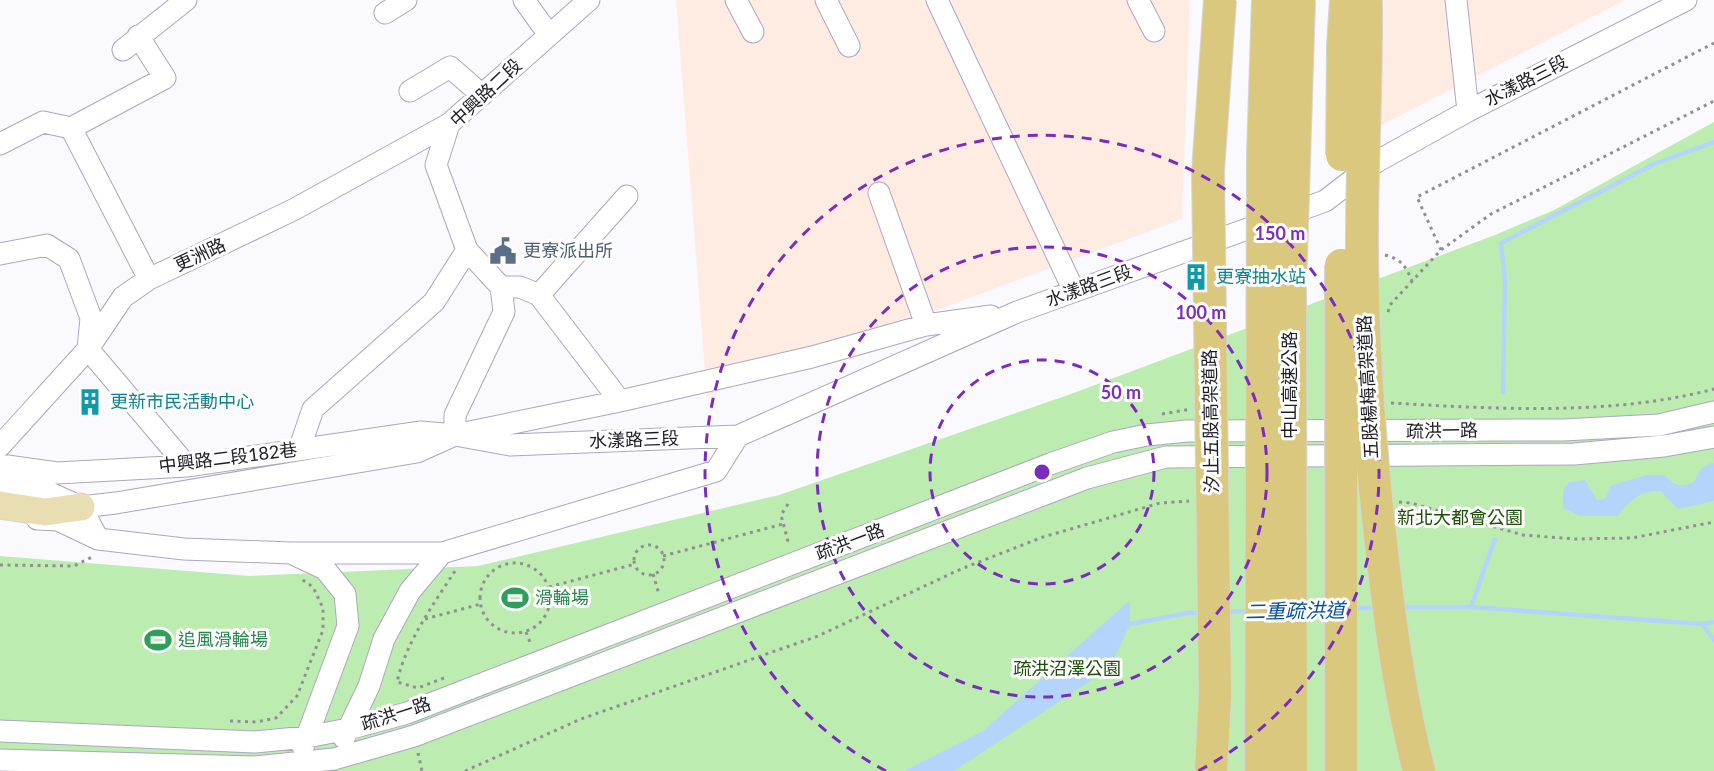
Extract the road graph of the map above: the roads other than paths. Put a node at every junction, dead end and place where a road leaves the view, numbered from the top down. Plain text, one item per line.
1 (186, 0) edge
2 (406, 0) edge
3 (524, 0) edge
4 (589, 0) edge
5 (736, 0) edge
6 (826, 0) edge
7 (938, 0) edge
8 (1138, 0) edge
9 (1220, 0) edge
10 (1268, 0) edge
11 (1299, 0) edge
12 (1346, 0) edge
13 (1366, 0) edge
14 (1456, 0) edge
15 (1681, 1) edge
16 (385, 13) dead end
17 (1154, 31) dead end
18 (753, 32) dead end
19 (549, 35) junction
20 (849, 46) dead end
21 (410, 91) dead end
22 (483, 95) junction
23 (1468, 111) junction
24 (449, 124) junction
25 (71, 128) junction
26 (0, 144) edge
27 (879, 193) dead end
28 (627, 196) dead end
29 (467, 250) junction
30 (0, 254) edge
31 (149, 279) junction
32 (501, 287) junction
33 (1074, 291) junction
34 (538, 295) junction
35 (1017, 312) junction
36 (926, 325) junction
37 (88, 349) junction
38 (620, 401) junction
39 (1714, 412) edge
40 (455, 435) junction
41 (738, 436) junction
42 (1714, 436) edge
43 (0, 446) edge
44 (299, 450) junction
45 (0, 465) edge
46 (187, 466) junction
47 (0, 486) edge
48 (0, 505) edge
49 (81, 507) junction
50 (0, 516) edge
51 (101, 548) junction
52 (442, 552) junction
53 (292, 564) junction
54 (1215, 695) junction
55 (348, 729) junction
56 (0, 731) edge
57 (307, 737) junction
58 (0, 760) edge
59 (328, 765) edge
60 (295, 768) edge
61 (1210, 771) edge
62 (1216, 771) edge
63 (1261, 771) edge
64 (1291, 771) edge
65 (1341, 771) edge
66 (1419, 771) edge

1 - 25 street
2 - 16 street
3 - 19 street
4 - 19 street, 中興路二段
5 - 18 street
6 - 20 street
7 - 33 street
8 - 17 street
9 - 54 highway, 汐止五股高架道路, bridge
10 - 63 highway, 中山高速公路, bridge
11 - 64 highway, 中山高速公路, bridge
12 - 65 highway, bridge
13 - 66 highway, 五股楊梅高架道路, bridge
14 - 23 street
15 - 23 street, 水漾路三段
19 - 22 street, 中興路二段
21 - 22 street
22 - 24 street, 中興路二段
23 - 33 street, 水漾路三段
24 - 29 street, 中興路二段
24 - 31 street, 更洲路
25 - 26 street
25 - 31 street
27 - 36 street
28 - 34 street
29 - 32 street, 中興路二段
29 - 44 street
30 - 37 street
31 - 37 street, 更洲路
32 - 34 street
32 - 40 street
33 - 35 street, 水漾路三段
34 - 38 street
35 - 36 street
35 - 41 street, 水漾路三段
36 - 38 street
37 - 43 street, 更洲路
37 - 46 street
38 - 40 street
39 - 55 street, 疏洪一路
40 - 41 street, 水漾路三段
40 - 44 street, 中興路二段182巷
40 - 49 street
41 - 52 street
42 - 59 street, 疏洪一路
44 - 46 street, 中興路二段182巷
45 - 46 street, 中興路二段182巷
47 - 49 street
48 - 49 main road
49 - 51 street
50 - 51 street
51 - 53 street
52 - 53 street
52 - 55 street
53 - 57 street
54 - 61 highway
54 - 62 highway, 汐止五股高架道路
55 - 57 street, 疏洪一路
55 - 59 street
56 - 57 street, 疏洪一路
57 - 60 street
58 - 60 street, 疏洪一路
59 - 60 street, 疏洪一路

